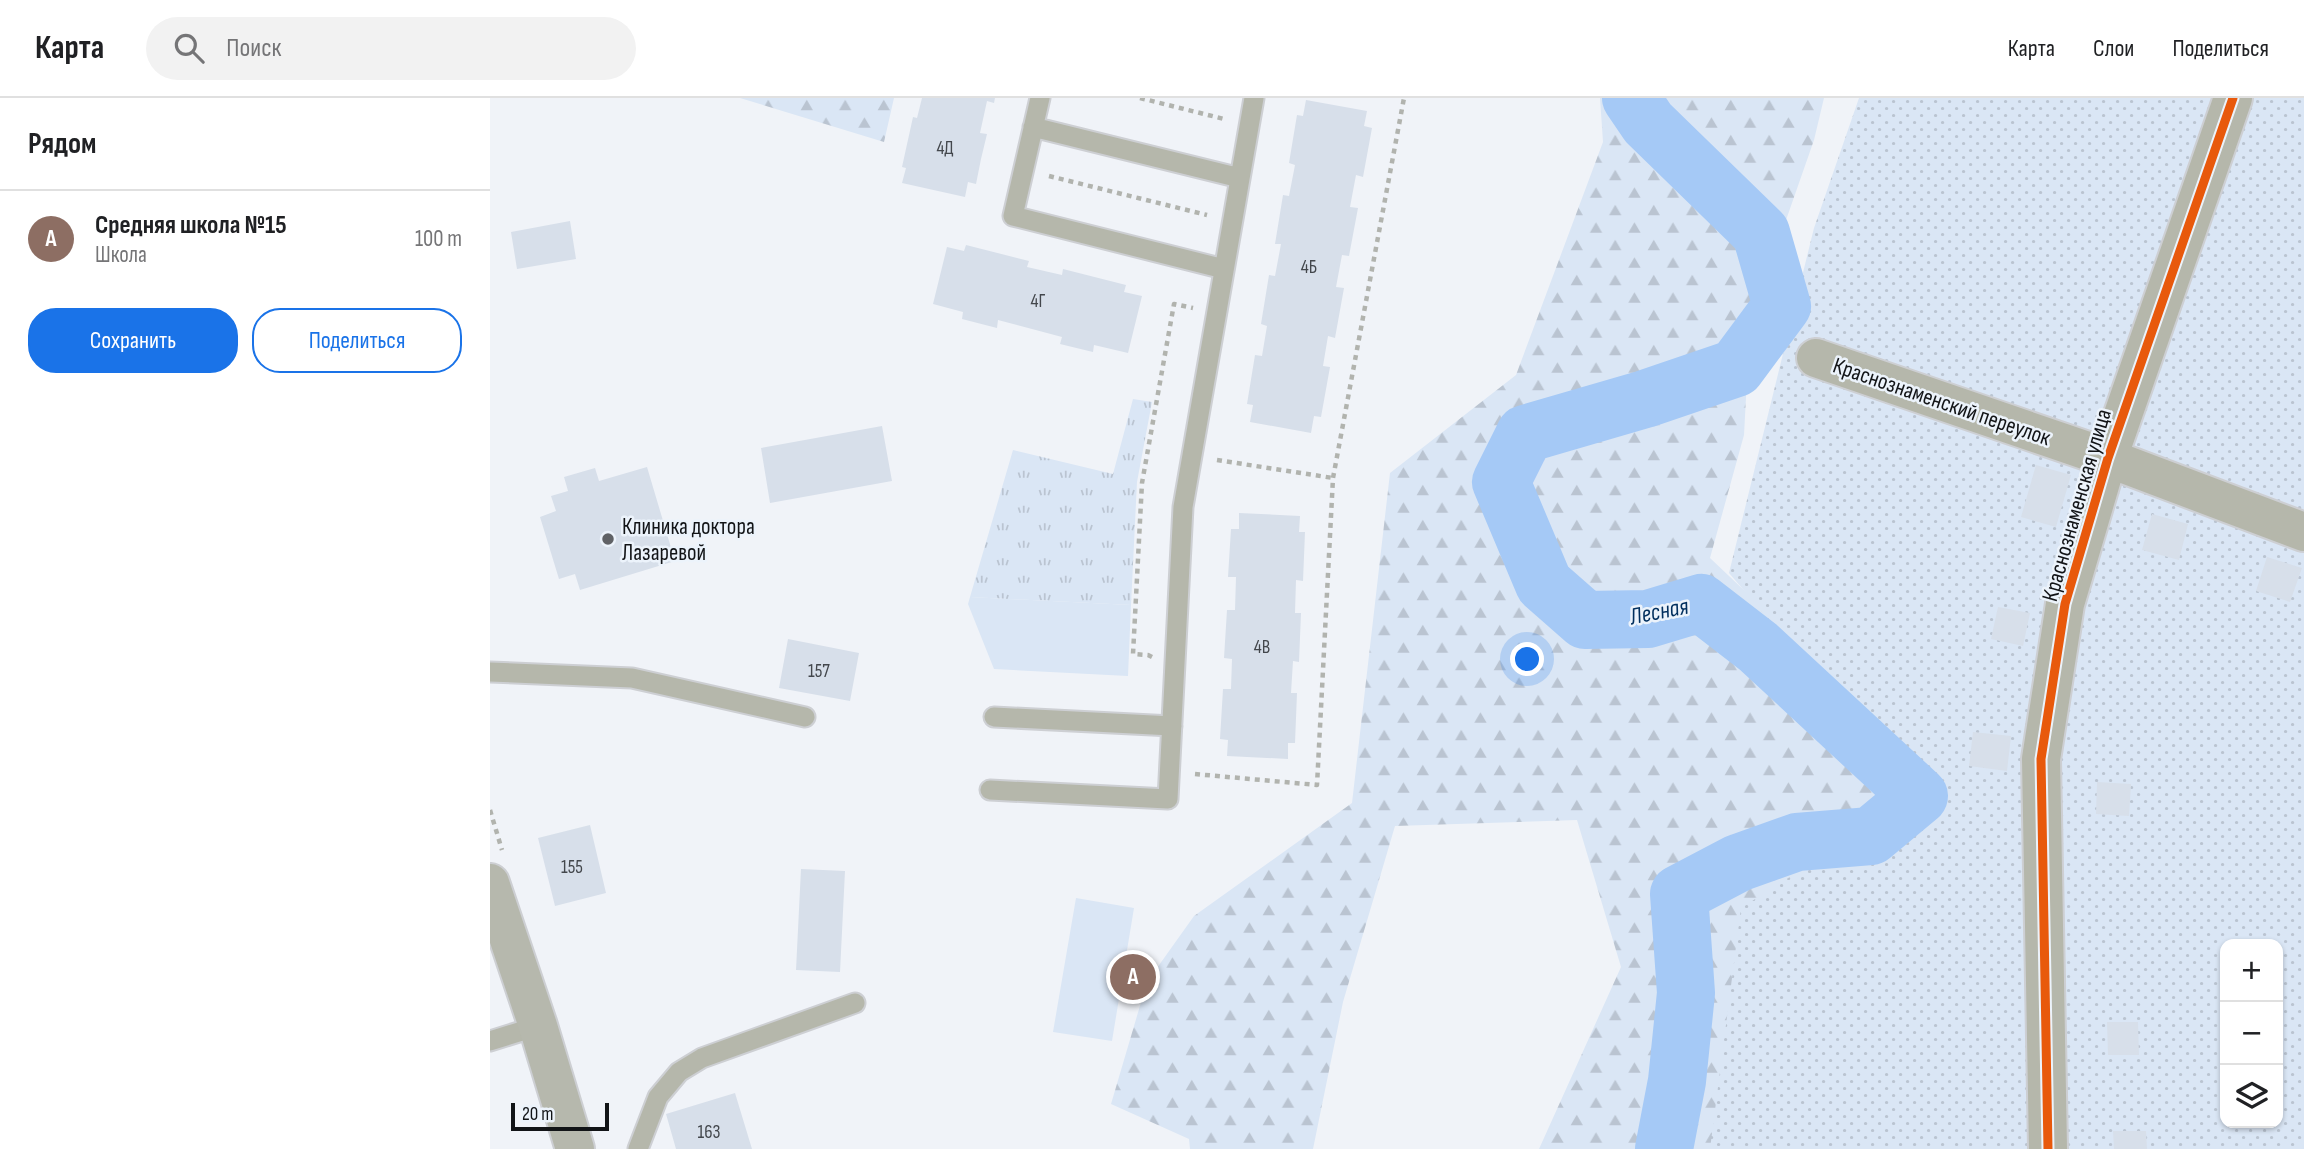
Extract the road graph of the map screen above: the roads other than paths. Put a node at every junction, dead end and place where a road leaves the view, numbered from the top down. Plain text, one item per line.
1 (1040, 98) edge
2 (1254, 98) edge
3 (2233, 98) edge
4 (1033, 127) junction
5 (1240, 178) junction
6 (1224, 268) junction
7 (1816, 358) dead end
8 (2108, 458) junction
9 (2304, 532) edge
10 (490, 672) edge
11 (805, 717) dead end
12 (994, 717) dead end
13 (1172, 726) junction
14 (990, 790) dead end
15 (490, 883) edge
16 (855, 1003) dead end
17 (538, 1026) junction
18 (490, 1041) edge
19 (575, 1149) edge
20 (638, 1149) edge
21 (2048, 1149) edge

1 - 4 lane
2 - 5 lane
3 - 8 street, Краснознаменская улица
4 - 5 lane
4 - 6 lane
5 - 6 lane
6 - 13 lane
7 - 8 street, Краснознаменский переулок
8 - 9 street, Краснознаменский переулок
8 - 21 street, Краснознаменская улица
10 - 11 lane
12 - 13 lane
13 - 14 lane
15 - 17 main road
16 - 20 lane
17 - 18 lane
17 - 19 main road

